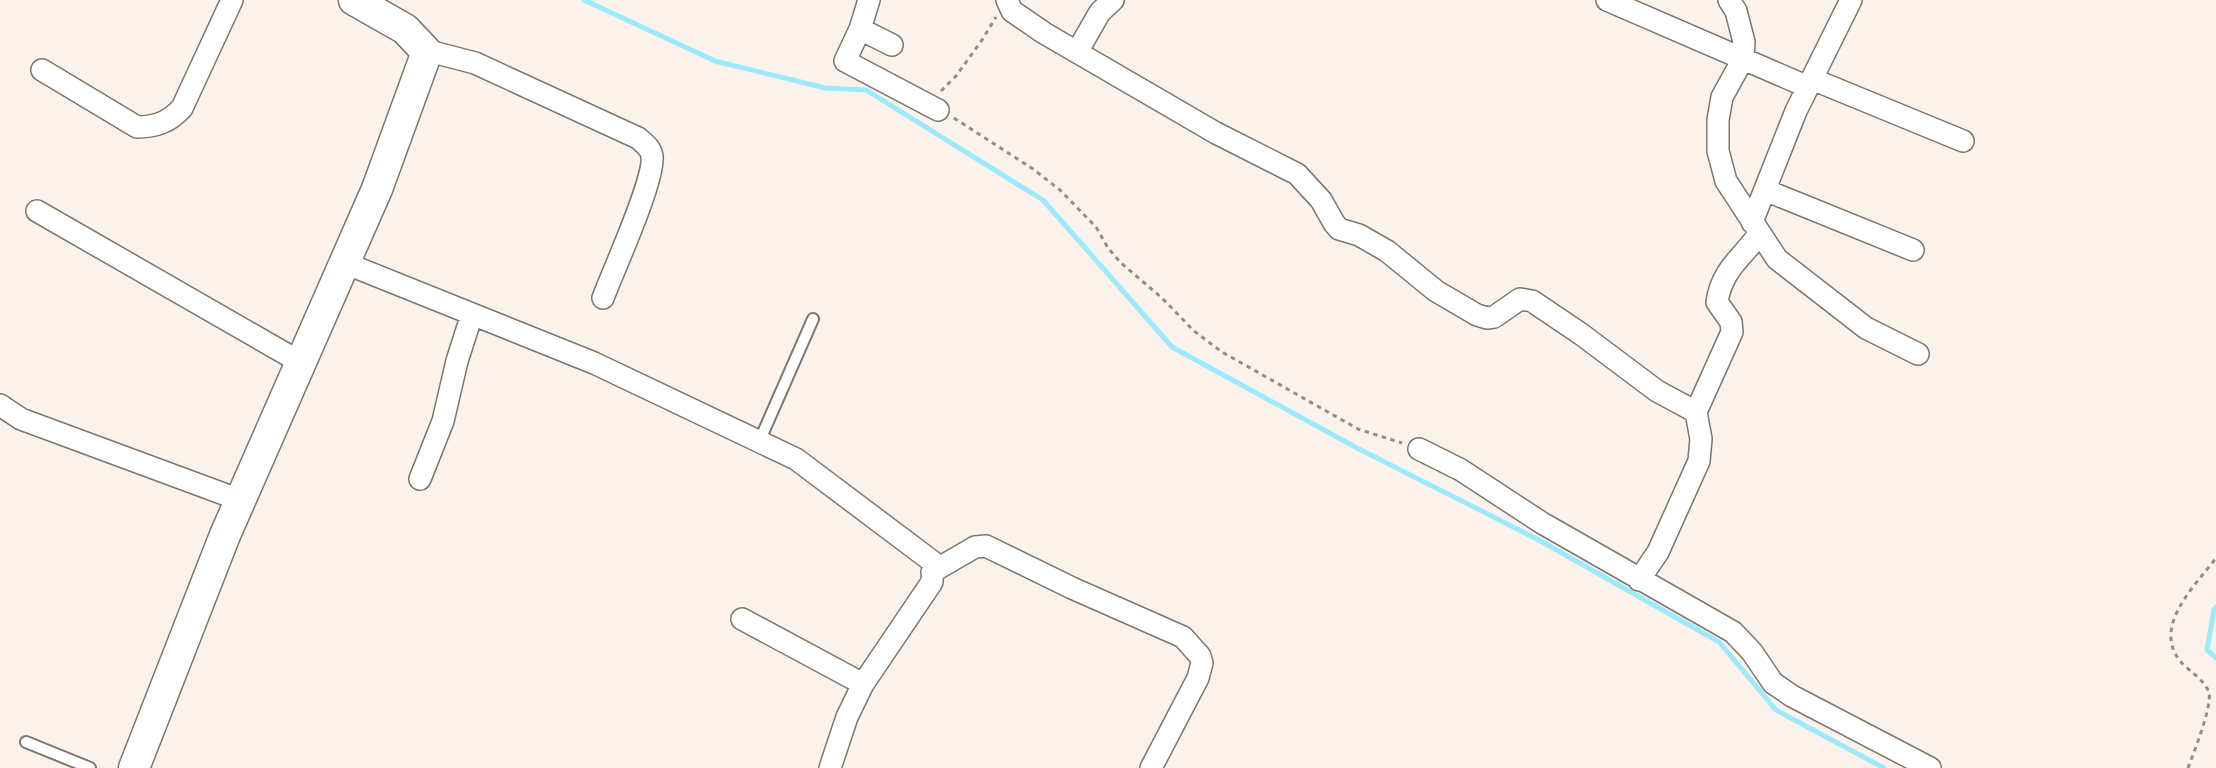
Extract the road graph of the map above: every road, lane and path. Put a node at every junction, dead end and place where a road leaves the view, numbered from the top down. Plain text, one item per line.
1 (232, 0) edge
2 (354, 0) edge
3 (869, 0) edge
4 (1113, 0) edge
5 (1607, 0) edge
6 (1730, 0) edge
7 (1851, 0) edge
8 (1003, 5) edge
9 (860, 29) junction
10 (892, 45) dead end
11 (425, 50) junction
12 (1077, 52) junction
13 (1743, 59) junction
14 (42, 70) dead end
15 (1810, 83) junction
16 (938, 110) junction
17 (1963, 141) dead end
18 (1765, 189) junction
19 (37, 211) dead end
20 (1756, 227) junction
21 (1913, 250) dead end
22 (345, 262) junction
23 (603, 298) dead end
24 (472, 314) junction
25 (813, 320) dead end
26 (1918, 354) dead end
27 (300, 362) junction
28 (0, 405) edge
29 (1696, 412) junction
30 (759, 442) junction
31 (1419, 449) joint
32 (420, 479) dead end
33 (240, 500) junction
34 (2216, 558) edge
35 (932, 572) junction
36 (1639, 580) junction
37 (742, 619) dead end
38 (863, 684) junction
39 (26, 742) dead end
40 (90, 768) edge
41 (134, 768) edge
42 (830, 768) edge
43 (1151, 768) edge
44 (1930, 768) edge
45 (2188, 768) edge

1 - 14 street
2 - 11 street
3 - 9 street
4 - 12 street
5 - 13 street
6 - 13 street
7 - 15 street
8 - 12 street
8 - 16 path
9 - 10 street
9 - 16 street
11 - 22 street
11 - 23 street
12 - 29 street
13 - 15 street
13 - 20 street
15 - 17 street
15 - 18 street
16 - 31 path
18 - 20 street
18 - 21 street
19 - 27 street
20 - 26 street
20 - 29 street
22 - 24 street
22 - 27 street
24 - 30 street
24 - 32 street
25 - 30 lane
27 - 33 street
28 - 33 street
29 - 36 street
30 - 35 street
31 - 36 street
33 - 41 street
34 - 45 path
35 - 38 street
35 - 43 street
36 - 44 street
37 - 38 street
38 - 42 street
39 - 40 lane

